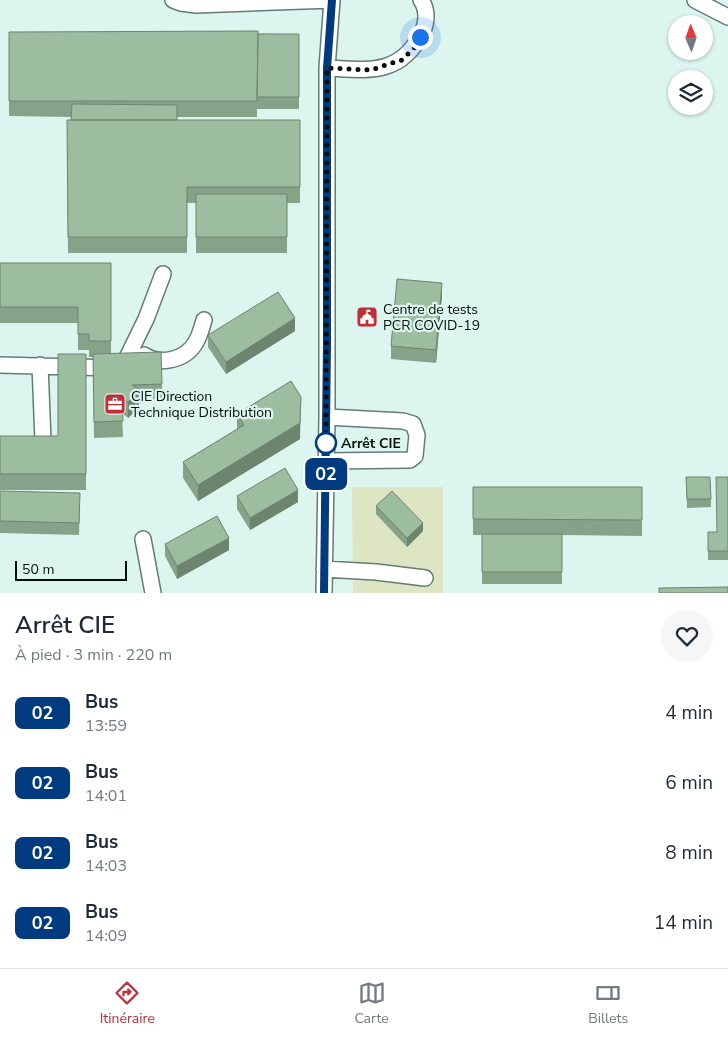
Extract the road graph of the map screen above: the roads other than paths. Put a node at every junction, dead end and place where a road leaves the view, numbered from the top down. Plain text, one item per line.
1 (173, 0) edge
2 (332, 0) edge
3 (421, 0) edge
4 (695, 0) edge
5 (728, 17) edge
6 (327, 68) junction
7 (163, 274) dead end
8 (204, 320) dead end
9 (132, 347) junction
10 (0, 365) edge
11 (40, 365) junction
12 (326, 417) junction
13 (0, 446) edge
14 (326, 461) junction
15 (144, 539) dead end
16 (324, 569) junction
17 (425, 578) dead end
18 (153, 593) edge
19 (324, 593) edge

1 - 2 street
2 - 6 street
3 - 6 street
4 - 5 street
6 - 12 street
7 - 9 street
8 - 9 street
9 - 11 street
10 - 11 street
11 - 13 street
12 - 14 street
12 - 14 street
14 - 16 street
15 - 18 street
16 - 17 street
16 - 19 street

